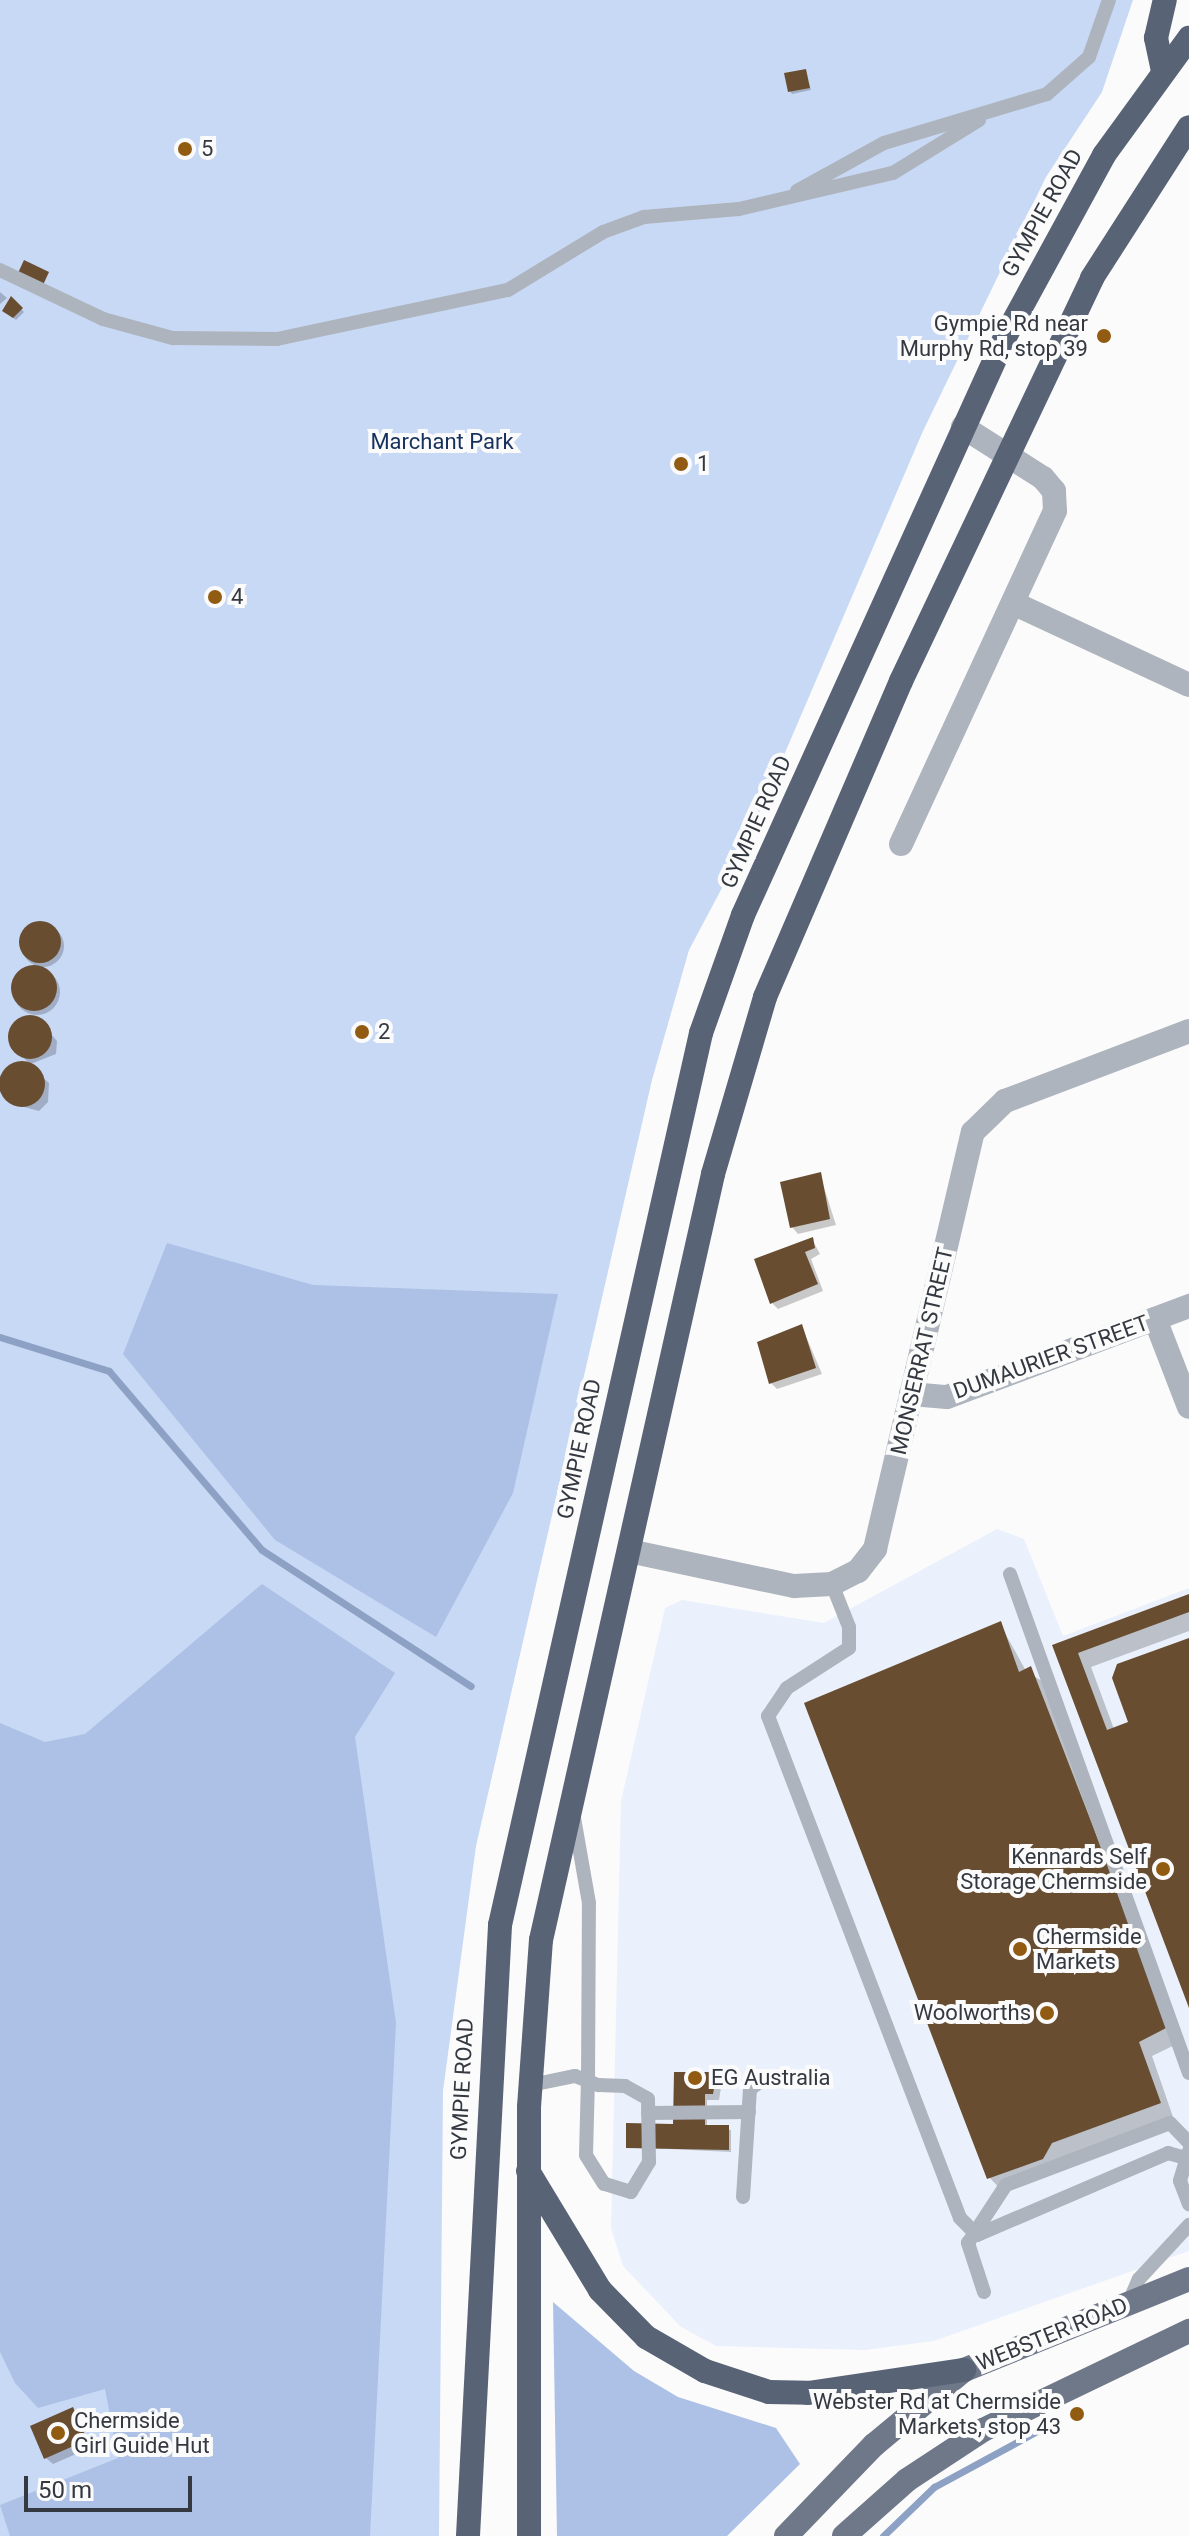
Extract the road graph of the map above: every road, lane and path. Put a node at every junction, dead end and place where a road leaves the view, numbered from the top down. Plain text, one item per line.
1 (1109, 0) edge
2 (1165, 0) edge
3 (1189, 38) edge
4 (1163, 71) junction
5 (979, 120) junction
6 (1189, 127) edge
7 (791, 195) junction
8 (0, 270) edge
9 (963, 427) junction
10 (1009, 453) junction
11 (1013, 603) junction
12 (1189, 685) edge
13 (901, 844) dead end
14 (1189, 1031) edge
15 (1189, 1306) edge
16 (1155, 1319) junction
17 (911, 1394) junction
18 (1189, 1407) edge
19 (629, 1551) junction
20 (1010, 1574) dead end
21 (832, 1584) junction
22 (571, 1802) junction
23 (1189, 2073) edge
24 (764, 2079) dead end
25 (588, 2081) junction
26 (531, 2085) junction
27 (749, 2112) junction
28 (648, 2113) junction
29 (1188, 2152) edge
30 (528, 2171) junction
31 (743, 2197) dead end
32 (1189, 2204) edge
33 (1189, 2225) edge
34 (977, 2235) junction
35 (1189, 2279) edge
36 (984, 2292) dead end
37 (1129, 2302) junction
38 (1189, 2331) edge
39 (964, 2370) junction
40 (468, 2536) edge
41 (529, 2536) edge
42 (786, 2536) edge
43 (844, 2536) edge

1 - 5 lane
2 - 4 highway
3 - 4 highway, GYMPIE ROAD
4 - 9 highway, GYMPIE ROAD
5 - 7 lane
5 - 7 lane
6 - 10 highway
7 - 8 lane
9 - 10 street
9 - 40 highway, GYMPIE ROAD
10 - 11 street
10 - 19 highway
11 - 12 street
11 - 13 street
14 - 17 street, MONSERRAT STREET
15 - 16 street, DUMAURIER STREET
16 - 17 street, DUMAURIER STREET
16 - 18 street
17 - 21 street, MONSERRAT STREET
19 - 21 street
19 - 22 highway
20 - 23 lane
21 - 34 lane
22 - 25 lane
22 - 26 highway
24 - 27 lane
25 - 26 lane
25 - 28 lane
25 - 28 lane
26 - 30 highway
27 - 28 lane
27 - 31 lane
29 - 32 lane
29 - 34 lane
29 - 34 lane
30 - 39 highway
30 - 41 highway
33 - 37 lane
34 - 36 lane
35 - 37 main road, WEBSTER ROAD
37 - 39 main road, WEBSTER ROAD
38 - 43 main road
39 - 42 main road, WEBSTER ROAD

